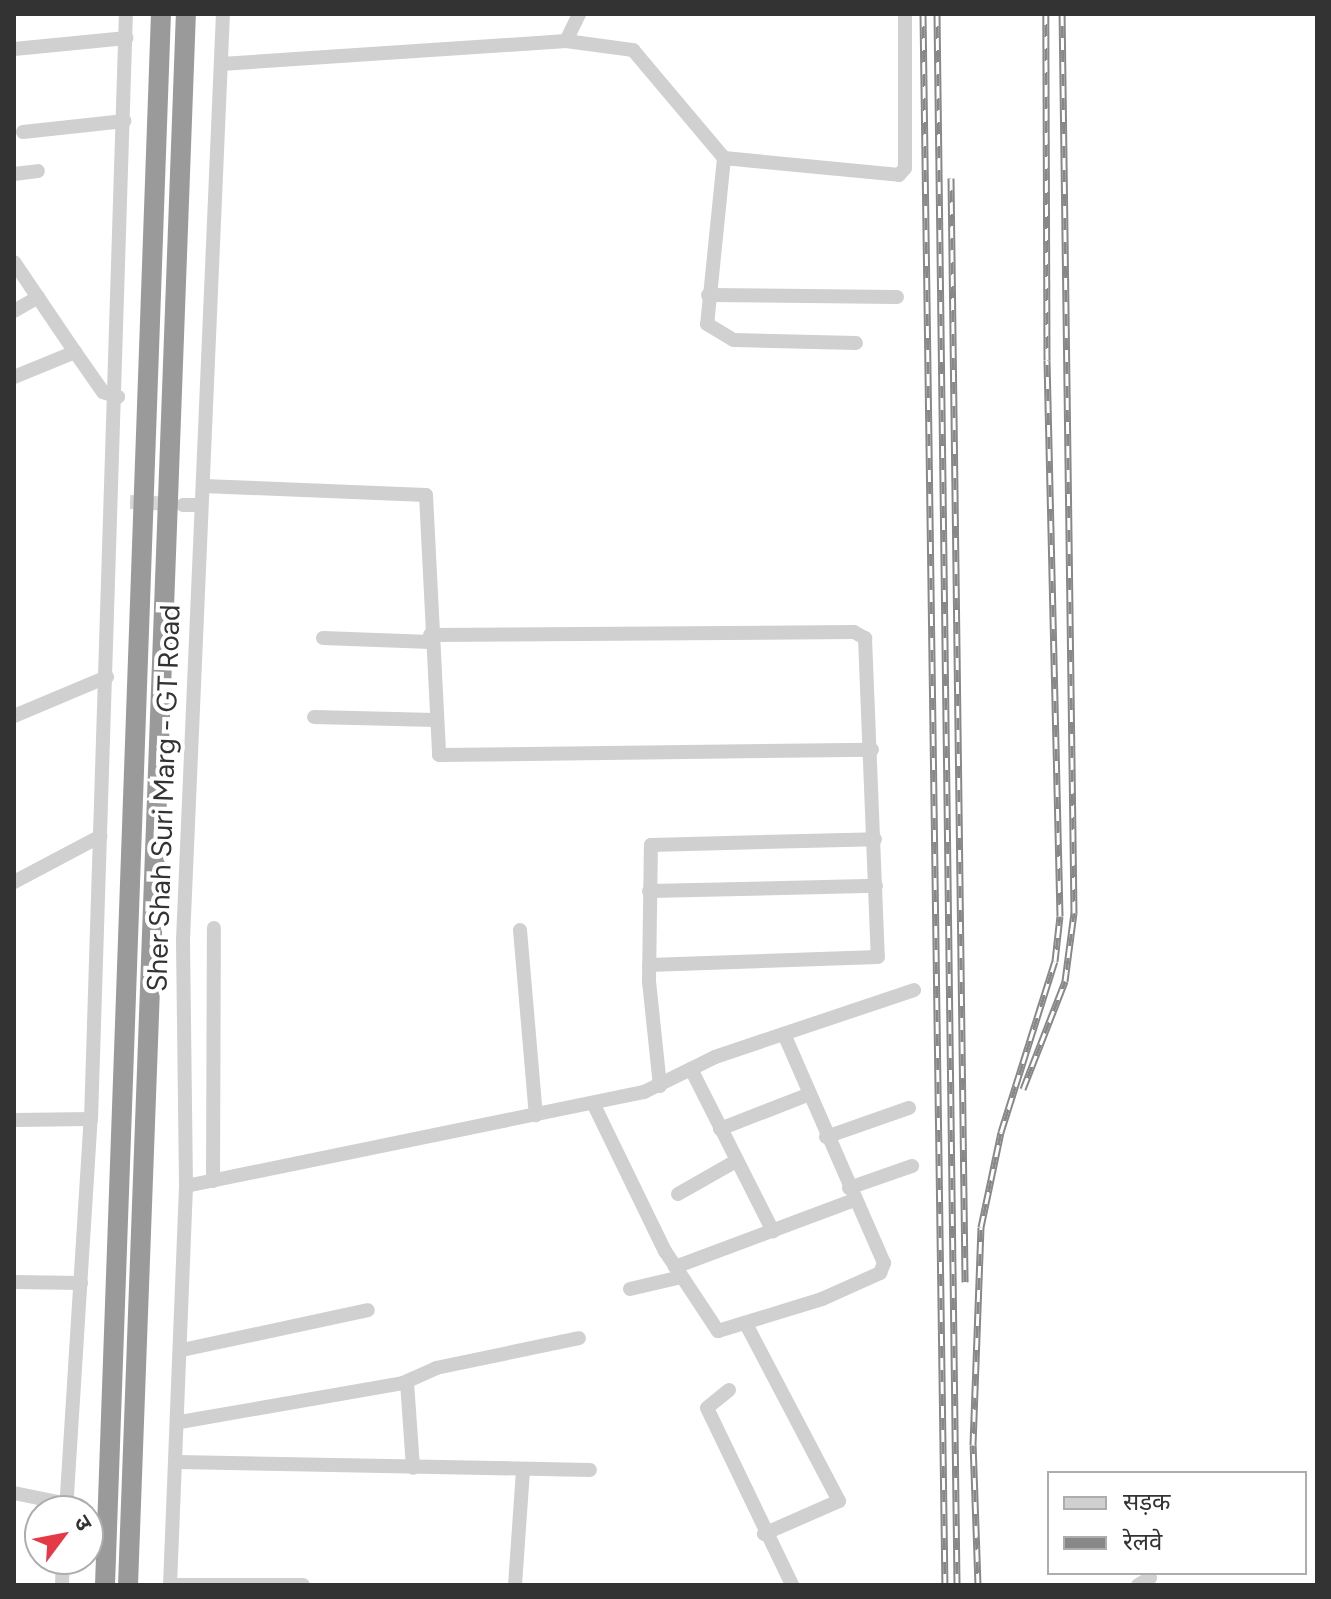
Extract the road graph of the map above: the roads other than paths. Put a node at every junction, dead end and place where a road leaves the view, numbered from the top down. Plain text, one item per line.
1 (126, 14) edge
2 (161, 14) edge
3 (186, 14) edge
4 (223, 14) edge
5 (579, 14) edge
6 (905, 14) edge
7 (126, 38) junction
8 (566, 41) junction
9 (14, 49) edge
10 (221, 64) junction
11 (124, 121) junction
12 (23, 132) dead end
13 (724, 158) junction
14 (38, 171) dead end
15 (14, 174) edge
16 (14, 262) edge
17 (708, 295) junction
18 (38, 297) junction
19 (897, 297) dead end
20 (14, 311) edge
21 (856, 343) dead end
22 (75, 352) junction
23 (14, 377) edge
24 (118, 397) junction
25 (203, 486) junction
26 (113, 502) junction
27 (130, 502) tunnel mouth
28 (183, 505) tunnel mouth
29 (201, 505) junction
30 (323, 638) dead end
31 (430, 638) junction
32 (107, 677) junction
33 (14, 716) edge
34 (314, 717) dead end
35 (435, 720) junction
36 (872, 750) junction
37 (101, 836) junction
38 (875, 839) junction
39 (14, 882) edge
40 (876, 886) junction
41 (649, 891) junction
42 (214, 928) dead end
43 (520, 930) dead end
44 (649, 965) junction
45 (914, 990) dead end
46 (784, 1034) junction
47 (691, 1069) junction
48 (660, 1086) junction
49 (807, 1095) junction
50 (593, 1103) junction
51 (909, 1108) dead end
52 (536, 1115) junction
53 (91, 1119) junction
54 (14, 1120) edge
55 (720, 1129) junction
56 (826, 1137) junction
57 (736, 1161) junction
58 (912, 1166) dead end
59 (213, 1181) junction
60 (186, 1186) junction
61 (678, 1194) dead end
62 (852, 1194) junction
63 (773, 1231) junction
64 (678, 1272) junction
65 (14, 1282) edge
66 (81, 1283) junction
67 (630, 1289) dead end
68 (368, 1310) dead end
69 (746, 1324) junction
70 (579, 1338) dead end
71 (182, 1350) junction
72 (407, 1382) junction
73 (729, 1390) dead end
74 (180, 1422) junction
75 (178, 1462) junction
76 (413, 1468) junction
77 (590, 1470) dead end
78 (523, 1471) junction
79 (68, 1495) edge
80 (764, 1534) junction
81 (105, 1585) edge
82 (128, 1585) edge
83 (170, 1585) edge
84 (285, 1585) edge
85 (303, 1585) edge
86 (515, 1585) edge
87 (792, 1585) edge

1 - 7 street
2 - 81 highway, Sher Shah Suri Marg - GT Road
3 - 82 highway, Sher Shah Suri Marg - GT Road
4 - 10 street, Sher Shah Suri Marg - GT Road
5 - 8 street
6 - 13 street
7 - 9 street
7 - 11 street
8 - 10 street
8 - 13 street
10 - 25 street, Sher Shah Suri Marg - GT Road
11 - 12 street
11 - 24 street
13 - 17 street
14 - 15 street
16 - 18 street
17 - 19 street
17 - 21 street
18 - 20 street
18 - 22 street
22 - 23 street
22 - 24 street
24 - 26 street
25 - 29 street, Sher Shah Suri Marg - GT Road
25 - 31 street
26 - 27 street
26 - 32 street
28 - 29 street
29 - 60 street, Sher Shah Suri Marg - GT Road
30 - 31 street
31 - 35 street
31 - 36 street
32 - 33 street
32 - 37 street
34 - 35 street
35 - 36 street
36 - 38 street
37 - 39 street
37 - 53 street
38 - 40 street
38 - 41 street
40 - 41 street
40 - 44 street
41 - 44 street
42 - 59 street
43 - 52 street
44 - 48 street
45 - 46 street
46 - 47 street
46 - 49 street
47 - 48 street
47 - 55 street
48 - 50 street
49 - 55 street
49 - 56 street
50 - 52 street
50 - 64 street
51 - 56 street
52 - 59 street
53 - 54 street
53 - 66 street
55 - 57 street
56 - 62 street
57 - 61 street
57 - 63 street
58 - 62 street
59 - 60 street
60 - 71 street, Sher Shah Suri Marg - GT Road
62 - 63 street
62 - 69 street
63 - 64 street
64 - 67 street
64 - 69 street
65 - 66 street
66 - 79 street
68 - 71 street
69 - 80 street
70 - 72 street
71 - 74 street, Sher Shah Suri Marg - GT Road
72 - 74 street
72 - 76 street
73 - 80 street
74 - 75 street, Sher Shah Suri Marg - GT Road
75 - 76 street
75 - 83 street, Sher Shah Suri Marg - GT Road
76 - 78 street
77 - 78 street
78 - 86 street
80 - 87 street
83 - 84 street
84 - 85 street

